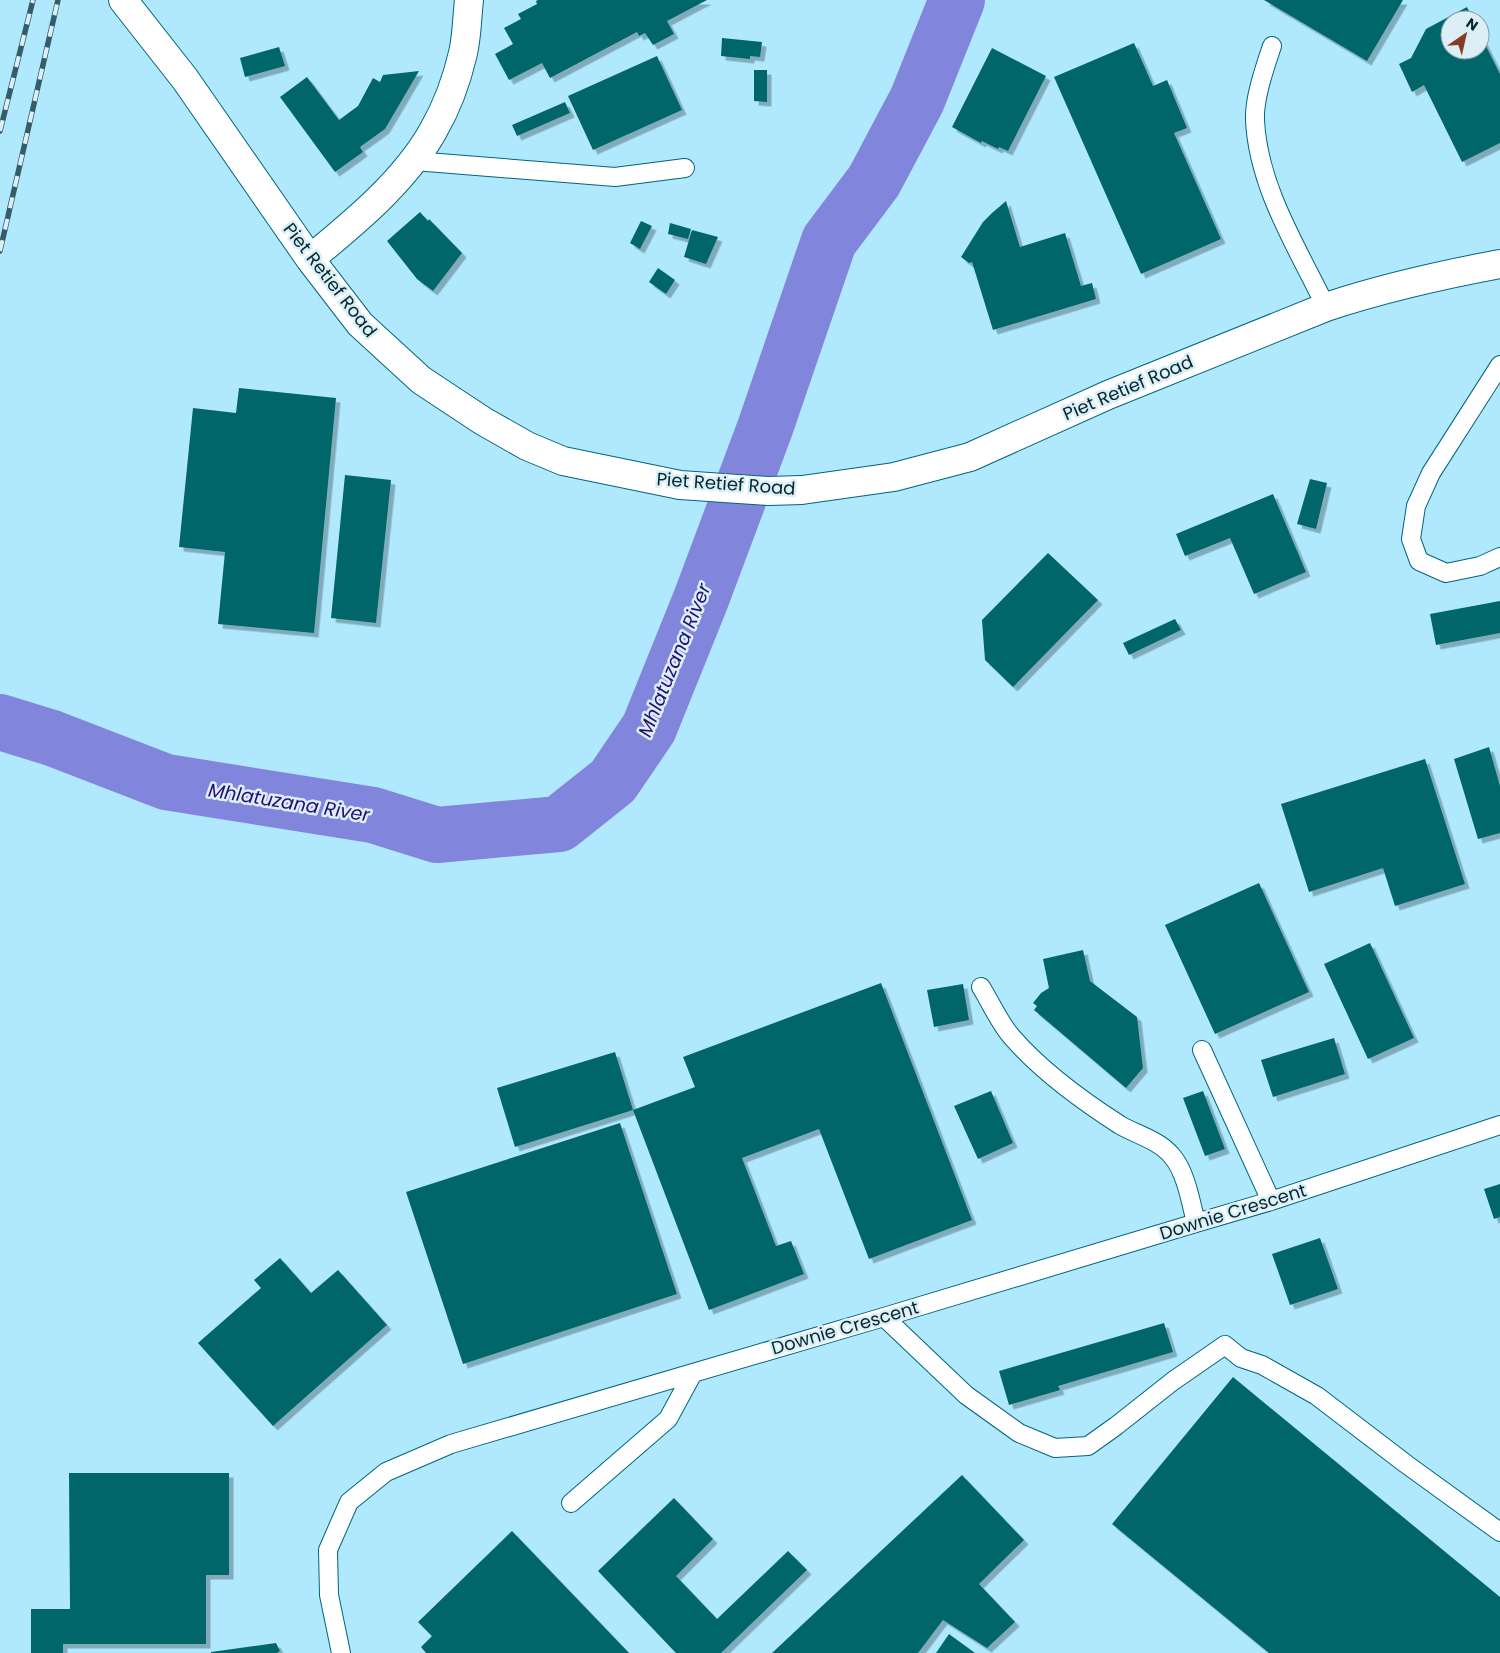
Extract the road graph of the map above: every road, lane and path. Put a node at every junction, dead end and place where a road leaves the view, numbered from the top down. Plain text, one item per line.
1 (123, 0) edge
2 (469, 0) edge
3 (1272, 46) dead end
4 (414, 161) junction
5 (685, 168) dead end
6 (310, 259) junction
7 (1500, 264) edge
8 (1326, 307) junction
9 (1500, 365) edge
10 (1500, 557) edge
11 (981, 988) dead end
12 (1202, 1050) dead end
13 (1500, 1125) edge
14 (1271, 1201) junction
15 (1196, 1223) junction
16 (884, 1317) junction
17 (693, 1373) junction
18 (571, 1503) dead end
19 (1500, 1532) edge
20 (341, 1653) edge

1 - 6 street, Piet Retief Road
2 - 4 street
3 - 8 lane
4 - 5 lane
4 - 6 street
6 - 8 street, Piet Retief Road
7 - 8 street, Piet Retief Road
9 - 10 lane
11 - 15 lane
12 - 14 lane
13 - 14 lane, Downie Crescent
14 - 15 lane, Downie Crescent
15 - 16 lane, Downie Crescent
16 - 17 lane, Downie Crescent
16 - 19 lane
17 - 18 lane
17 - 20 lane, Downie Crescent

